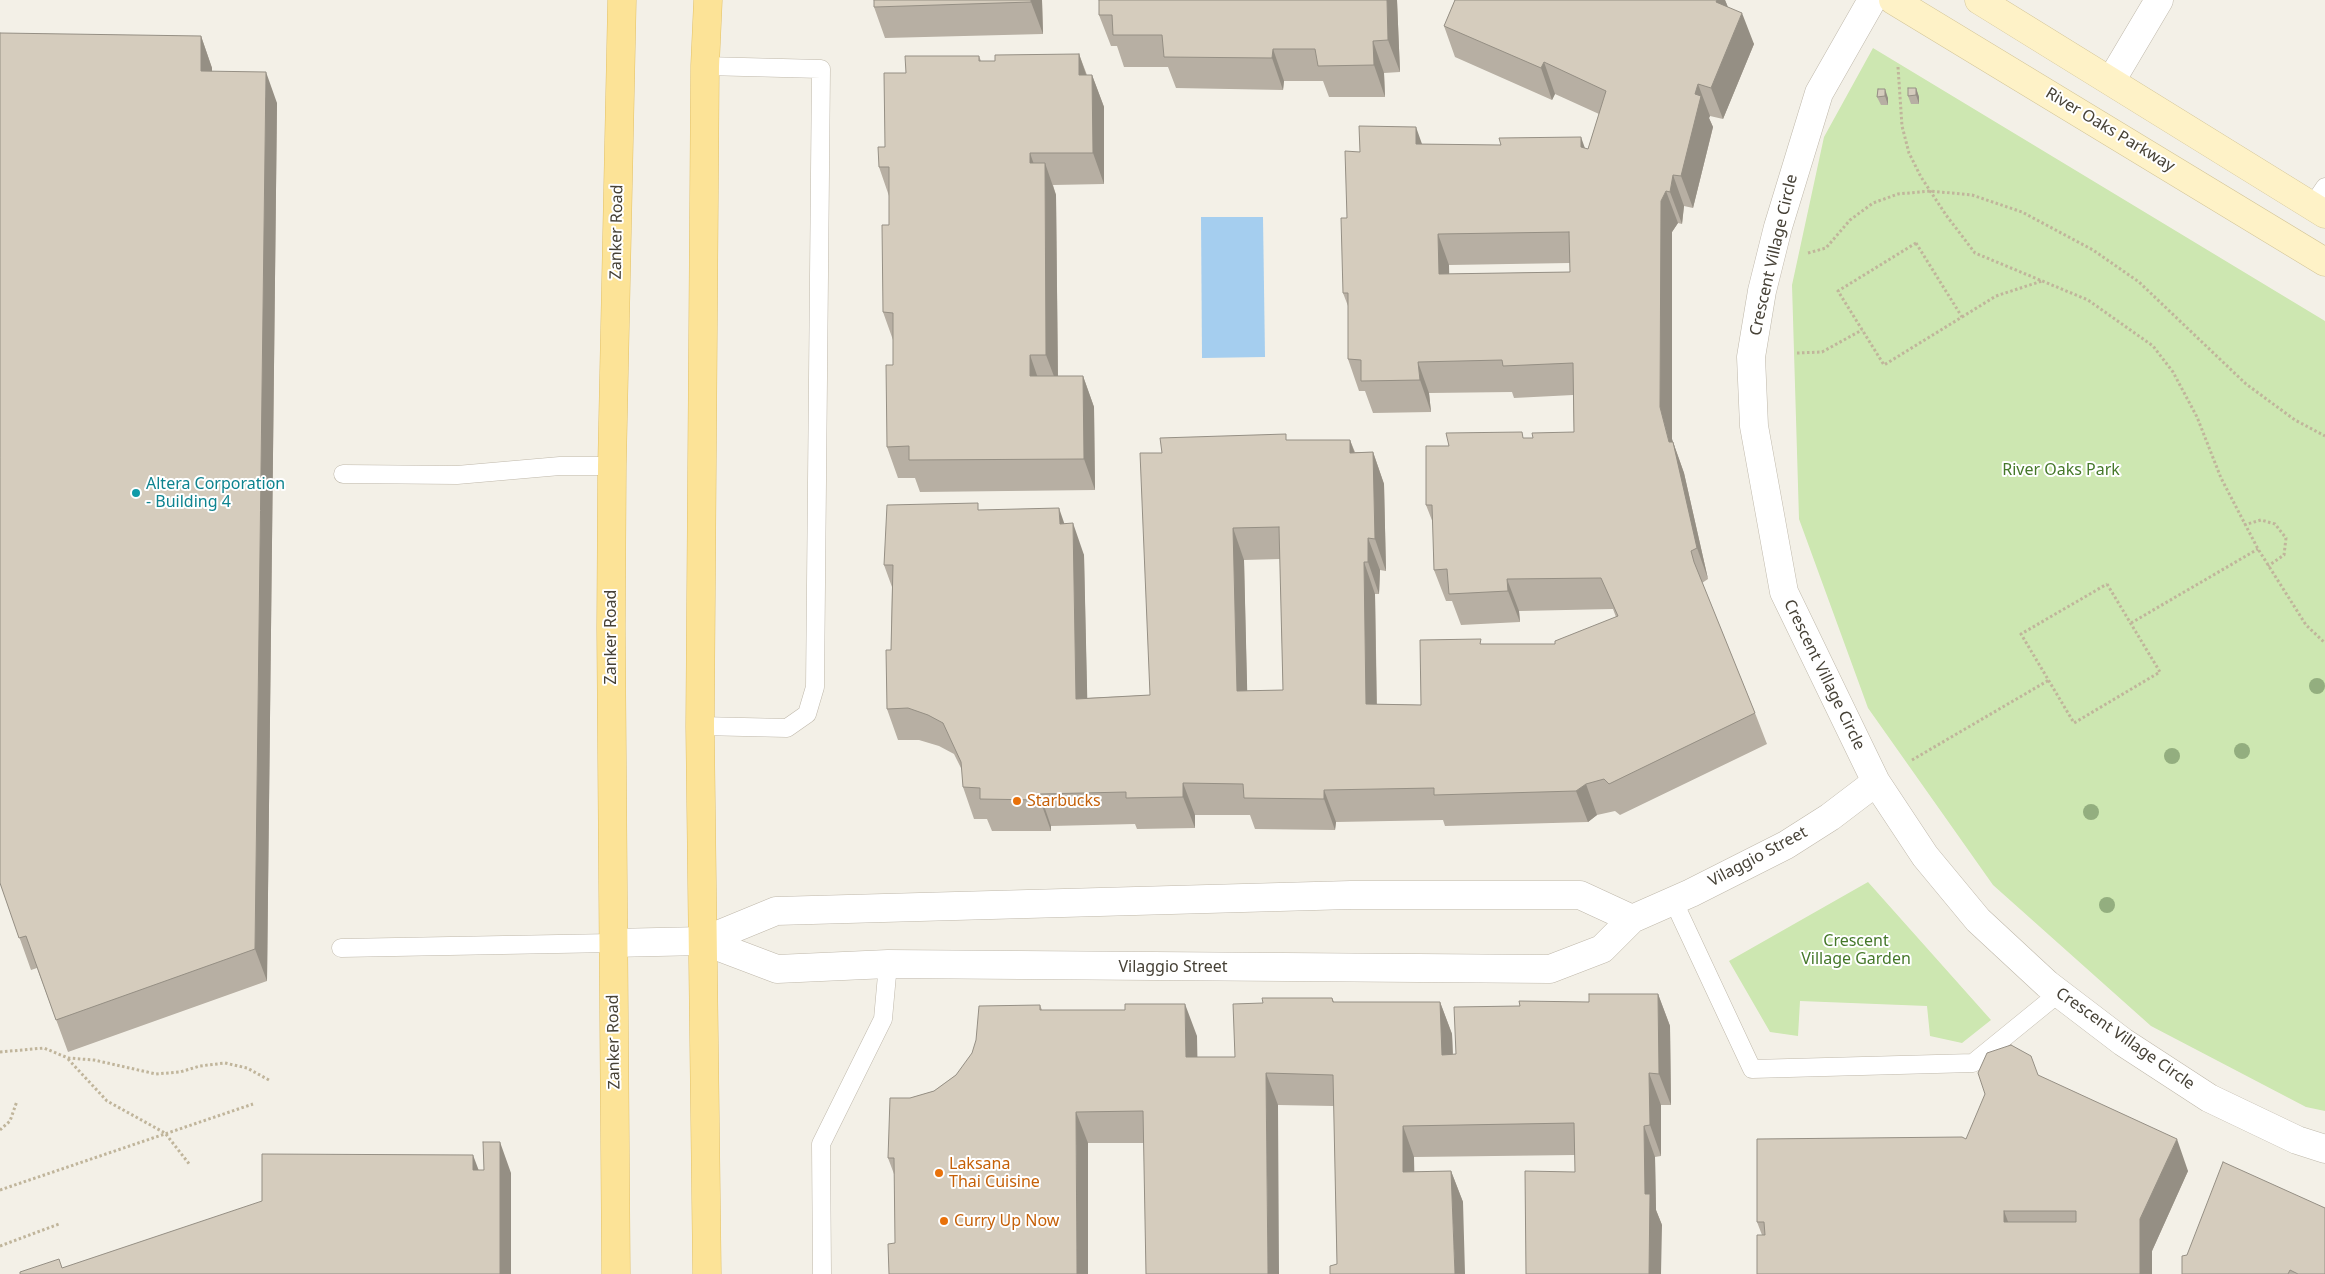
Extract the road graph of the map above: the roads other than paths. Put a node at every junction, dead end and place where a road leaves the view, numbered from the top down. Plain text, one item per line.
1 (622, 0) edge
2 (708, 0) edge
3 (1872, 0) edge
4 (1893, 0) edge
5 (1979, 0) edge
6 (2159, 0) edge
7 (706, 66) junction
8 (2111, 81) junction
9 (2090, 117) junction
10 (2321, 203) edge
11 (2292, 242) junction
12 (2325, 262) edge
13 (612, 466) junction
14 (343, 474) dead end
15 (700, 726) junction
16 (1876, 782) junction
17 (1673, 900) junction
18 (1632, 919) junction
19 (703, 941) junction
20 (612, 943) junction
21 (341, 948) dead end
22 (888, 964) junction
23 (2060, 993) junction
24 (2325, 1149) edge
25 (616, 1274) edge
26 (707, 1274) edge
27 (822, 1274) edge

1 - 13 main road, Zanker Road
2 - 7 main road
3 - 16 street, Crescent Village Circle
4 - 9 street, River Oaks Parkway
5 - 8 street
6 - 8 street
7 - 15 main road
7 - 15 lane
8 - 9 street
8 - 10 street
9 - 11 street, River Oaks Parkway
10 - 11 street
11 - 12 street, River Oaks Parkway
13 - 14 lane
13 - 20 main road, Zanker Road
15 - 19 main road
16 - 17 street, Vilaggio Street
16 - 23 street, Crescent Village Circle
17 - 18 street, Vilaggio Street
17 - 23 lane
18 - 19 street, Vilaggio Street
18 - 22 street, Vilaggio Street
19 - 20 street, Vilaggio Street
19 - 22 street, Vilaggio Street
19 - 26 main road
20 - 21 lane
20 - 25 main road, Zanker Road
22 - 27 lane
23 - 24 street, Crescent Village Circle

